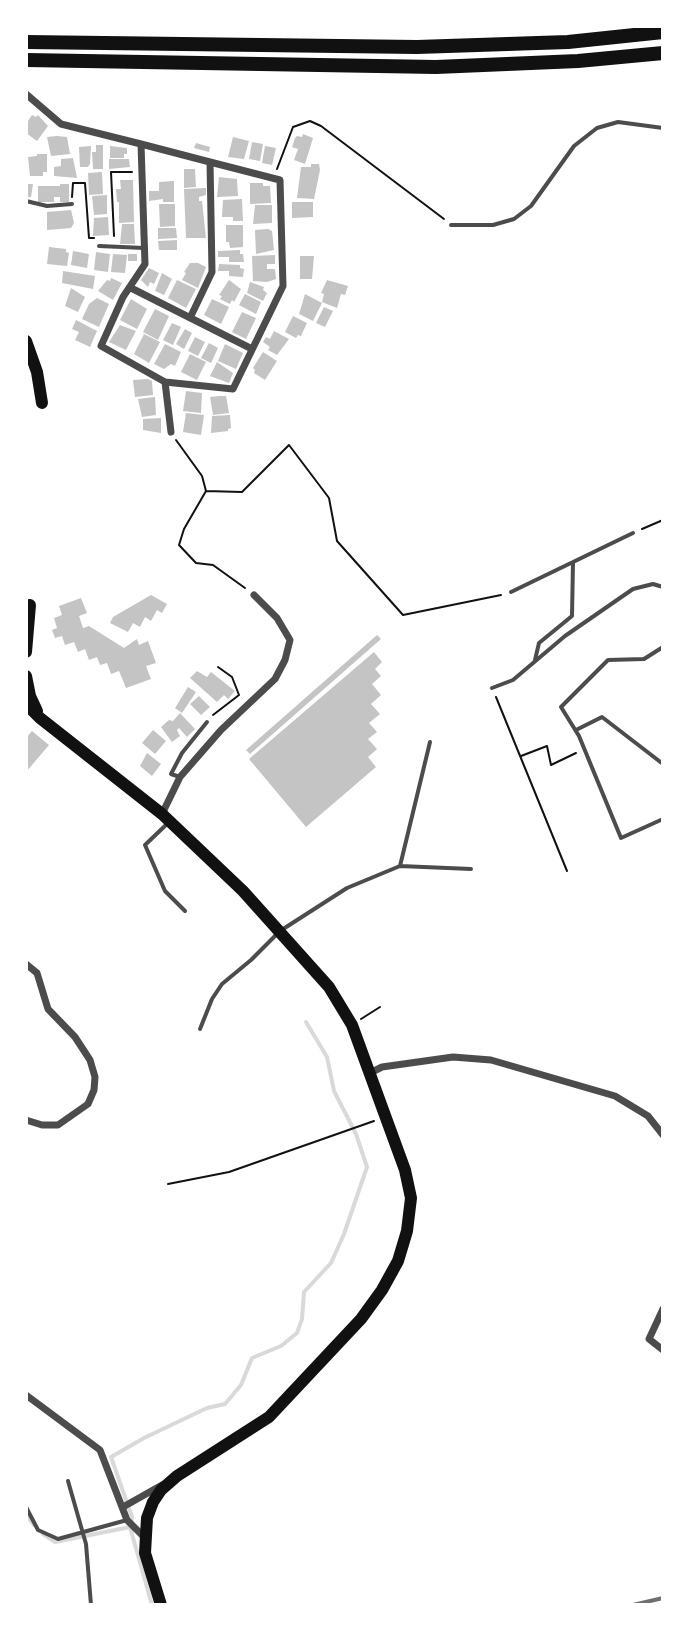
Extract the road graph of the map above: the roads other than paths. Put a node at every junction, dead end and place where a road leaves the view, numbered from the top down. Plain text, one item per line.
1 (663, 32) edge
2 (26, 42) edge
3 (663, 53) edge
4 (26, 60) edge
5 (26, 94) edge
6 (663, 128) edge
7 (141, 144) junction
8 (210, 162) junction
9 (26, 201) edge
10 (72, 204) road end
11 (451, 225) road end
12 (99, 246) dead end
13 (144, 248) junction
14 (131, 288) junction
15 (190, 318) junction
16 (26, 341) edge
17 (252, 349) junction
18 (165, 382) junction
19 (42, 403) dead end
20 (171, 432) road end
21 (633, 533) road end
22 (573, 562) junction
23 (663, 587) edge
24 (511, 592) road end
25 (254, 595) road end
26 (30, 605) dead end
27 (663, 647) edge
28 (26, 652) edge
29 (534, 662) junction
30 (26, 676) edge
31 (492, 688) road end
32 (26, 704) edge
33 (40, 718) junction
34 (207, 722) road end
35 (576, 730) junction
36 (430, 742) dead end
37 (663, 764) edge
38 (180, 777) junction
39 (166, 817) junction
40 (663, 819) edge
41 (400, 866) junction
42 (471, 869) dead end
43 (185, 911) dead end
44 (280, 931) junction
45 (26, 964) edge
46 (200, 1029) dead end
47 (370, 1073) junction
48 (26, 1120) edge
49 (663, 1135) edge
50 (663, 1309) edge
51 (663, 1350) edge
52 (26, 1395) edge
53 (177, 1476) junction
54 (68, 1481) dead end
55 (26, 1507) edge
56 (123, 1507) junction
57 (127, 1520) junction
58 (83, 1532) junction
59 (144, 1537) junction
60 (91, 1605) edge
61 (161, 1605) edge

1 - 2 highway
3 - 4 highway
5 - 7 street
6 - 11 lane
7 - 8 street
7 - 13 street
8 - 15 street
8 - 17 street
9 - 10 lane
12 - 13 lane
13 - 14 street
14 - 15 street
14 - 18 street
15 - 17 street
16 - 19 main road
17 - 18 street
18 - 20 street
21 - 22 lane
22 - 24 lane
22 - 29 lane
23 - 29 lane
25 - 38 street
26 - 28 main road
27 - 35 lane
29 - 31 lane
30 - 33 main road
32 - 33 main road
33 - 39 main road
34 - 38 lane
35 - 37 lane
35 - 40 lane
36 - 41 lane
38 - 39 street
39 - 43 lane
39 - 44 main road
41 - 42 lane
41 - 44 lane
44 - 46 lane
44 - 47 main road
45 - 48 street
47 - 49 street
47 - 53 main road
50 - 51 street
52 - 56 street
53 - 56 street
53 - 59 main road
54 - 58 lane
55 - 58 lane
56 - 57 street
57 - 58 lane
57 - 59 street
58 - 60 lane
59 - 61 main road

